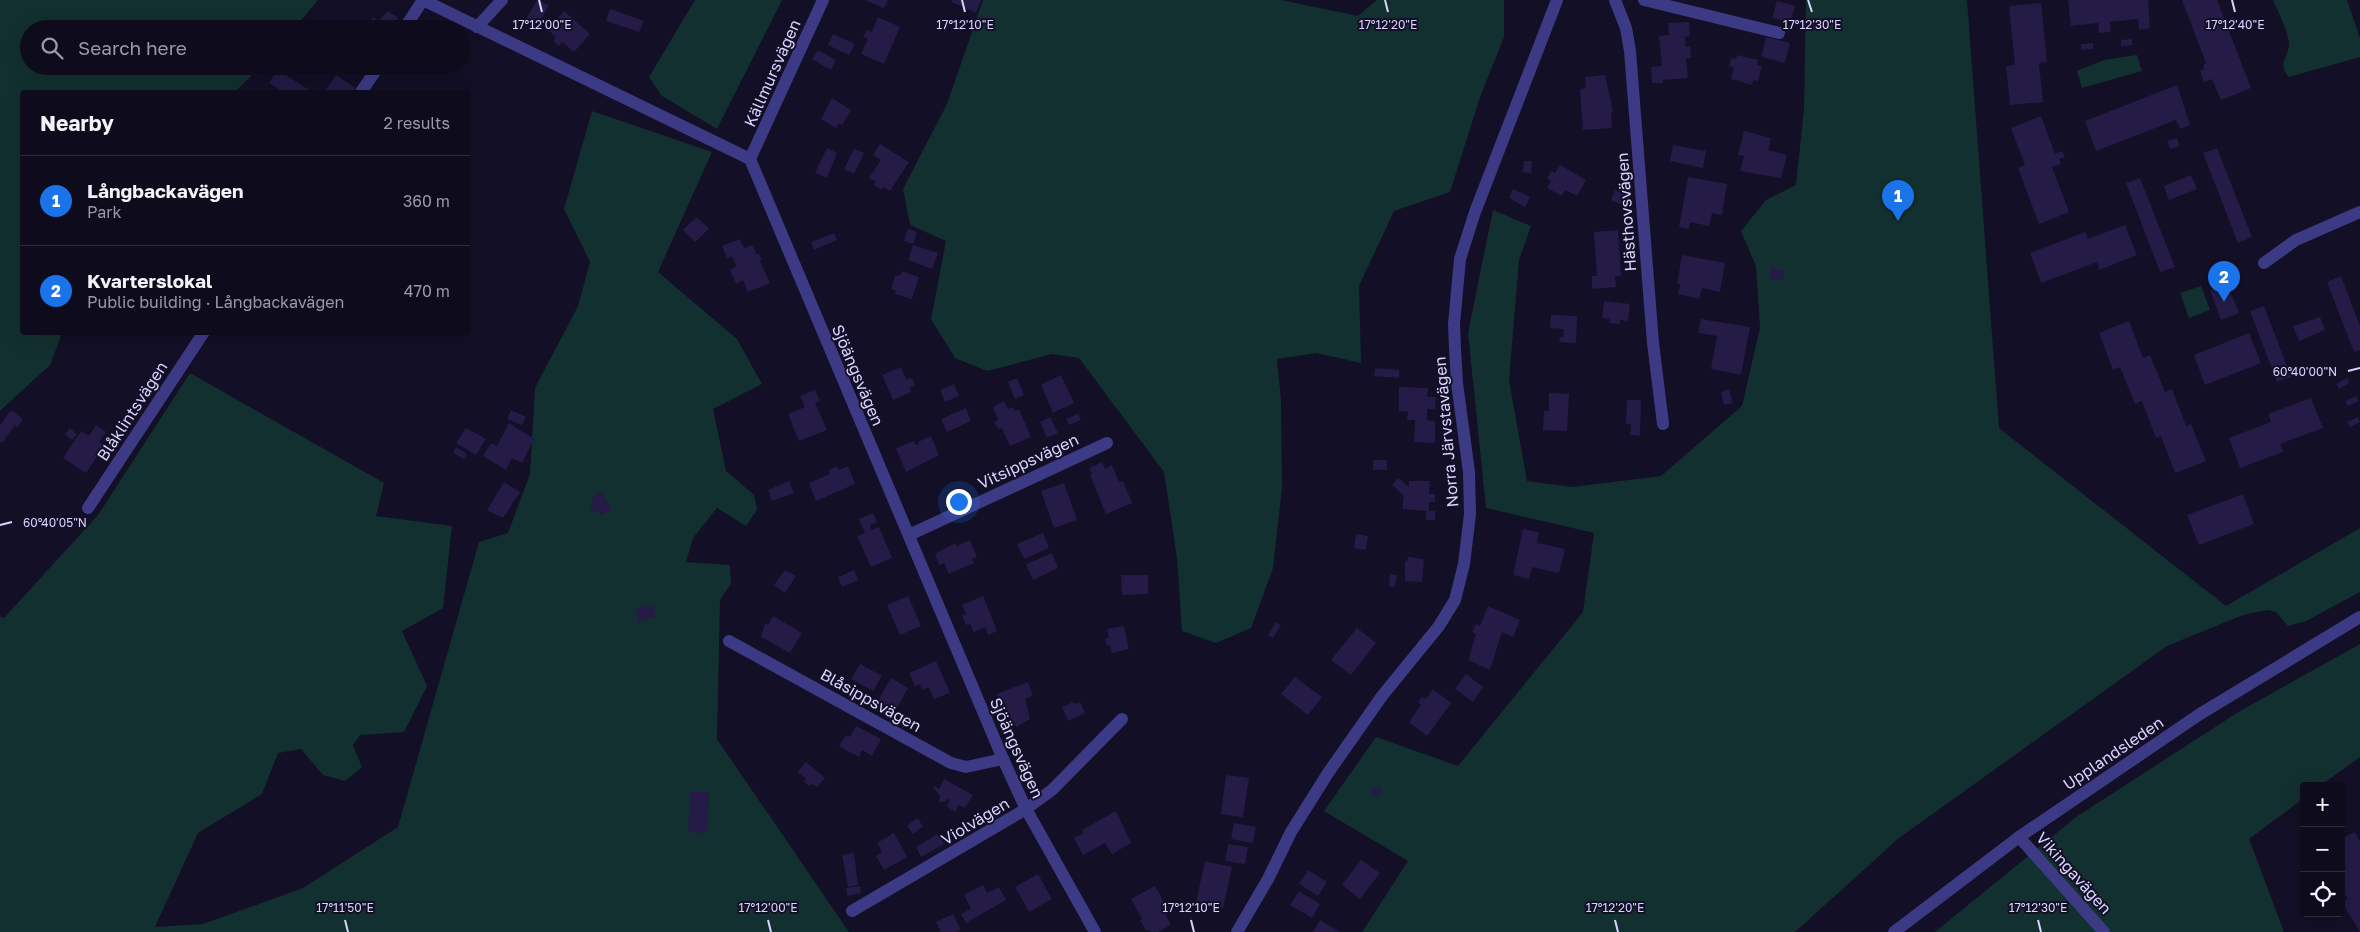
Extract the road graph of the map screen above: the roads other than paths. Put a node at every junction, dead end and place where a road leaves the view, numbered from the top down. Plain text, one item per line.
1 (423, 0) edge
2 (502, 0) edge
3 (822, 0) edge
4 (1557, 0) edge
5 (1615, 0) edge
6 (1644, 0) edge
7 (1682, 4) edge
8 (410, 20) edge
9 (463, 20) edge
10 (470, 24) edge
11 (477, 27) junction
12 (1779, 33) dead end
13 (373, 75) edge
14 (363, 90) edge
15 (750, 159) junction
16 (2360, 212) edge
17 (2264, 263) dead end
18 (202, 335) edge
19 (1662, 424) dead end
20 (1107, 443) dead end
21 (88, 508) dead end
22 (909, 535) junction
23 (2360, 617) edge
24 (729, 641) dead end
25 (1122, 719) dead end
26 (1003, 759) junction
27 (1026, 809) junction
28 (2019, 837) junction
29 (852, 910) dead end
30 (1095, 932) edge
31 (1237, 932) edge
32 (1894, 932) edge
33 (2104, 932) edge

1 - 8 street
1 - 9 street
2 - 11 street
3 - 15 street, Källmursvägen
4 - 31 street, Norra Järvstavägen
5 - 19 street, Hästhovsvägen
6 - 7 street
7 - 12 street
10 - 11 street
11 - 15 street
13 - 14 street
15 - 22 street, Sjöängsvägen
16 - 17 street
18 - 21 street, Blåklintsvägen
20 - 22 street, Vitsippsvägen
22 - 26 street, Sjöängsvägen
23 - 28 street, Upplandsleden
24 - 26 street, Blåsippsvägen
25 - 27 street, Violvägen
26 - 27 street, Sjöängsvägen
27 - 29 street, Violvägen
27 - 30 street, Sjöängsvägen
28 - 32 street, Upplandsleden
28 - 33 street, Vikingavägen

